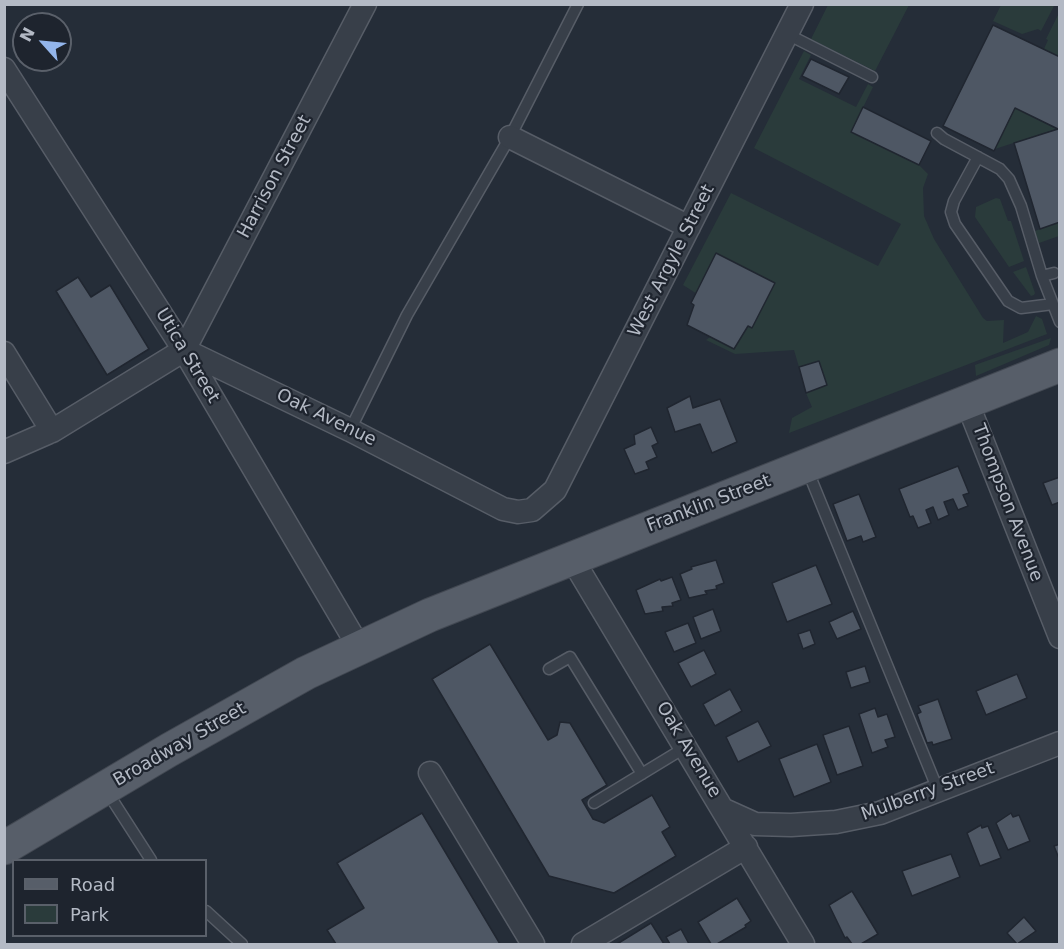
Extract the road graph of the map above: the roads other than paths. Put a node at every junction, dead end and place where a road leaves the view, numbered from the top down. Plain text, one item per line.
1 (365, 4) edge
2 (578, 4) edge
3 (802, 4) edge
4 (787, 34) junction
5 (4, 69) edge
6 (872, 77) dead end
7 (937, 133) dead end
8 (510, 137) junction
9 (978, 157) junction
10 (689, 227) junction
11 (1054, 273) dead end
12 (1042, 276) junction
13 (1053, 304) junction
14 (1059, 322) edge
15 (184, 350) junction
16 (4, 353) edge
17 (1059, 365) edge
18 (968, 402) junction
19 (350, 430) junction
20 (52, 431) junction
21 (4, 452) edge
22 (806, 466) junction
23 (532, 510) joint
24 (571, 557) junction
25 (1059, 637) edge
26 (360, 649) junction
27 (549, 669) dead end
28 (1059, 743) edge
29 (686, 747) junction
30 (430, 773) dead end
31 (642, 774) junction
32 (105, 788) junction
33 (938, 790) junction
34 (594, 803) dead end
35 (724, 810) junction
36 (746, 847) junction
37 (4, 848) edge
38 (150, 859) edge
39 (207, 912) edge
40 (242, 945) edge
41 (533, 945) edge
42 (583, 945) edge
43 (803, 945) edge

1 - 15 street, Harrison Street
2 - 8 lane
3 - 4 street, West Argyle Street
4 - 6 lane
4 - 10 street, West Argyle Street
5 - 15 street, Utica Street
7 - 9 lane
8 - 10 street
8 - 19 lane
9 - 12 lane
9 - 13 lane
10 - 23 street, West Argyle Street
11 - 12 lane
12 - 13 lane
13 - 14 lane
15 - 19 street, Oak Avenue
15 - 20 street
15 - 26 street, Utica Street
16 - 20 street
17 - 18 main road, Franklin Street
18 - 22 main road, Franklin Street
18 - 25 street, Thompson Avenue
19 - 23 street, Oak Avenue
20 - 21 street
22 - 24 main road, Franklin Street
22 - 33 lane
24 - 26 main road, Franklin Street
24 - 29 street, Oak Avenue
26 - 32 main road, Broadway Street
27 - 31 lane
28 - 33 street, Mulberry Street
29 - 31 lane
29 - 35 street, Oak Avenue
30 - 41 street
31 - 34 lane
32 - 37 main road, Broadway Street
32 - 38 lane
33 - 35 street, Mulberry Street
35 - 36 street, Oak Avenue
36 - 42 street
36 - 43 street, Oak Avenue
39 - 40 lane

